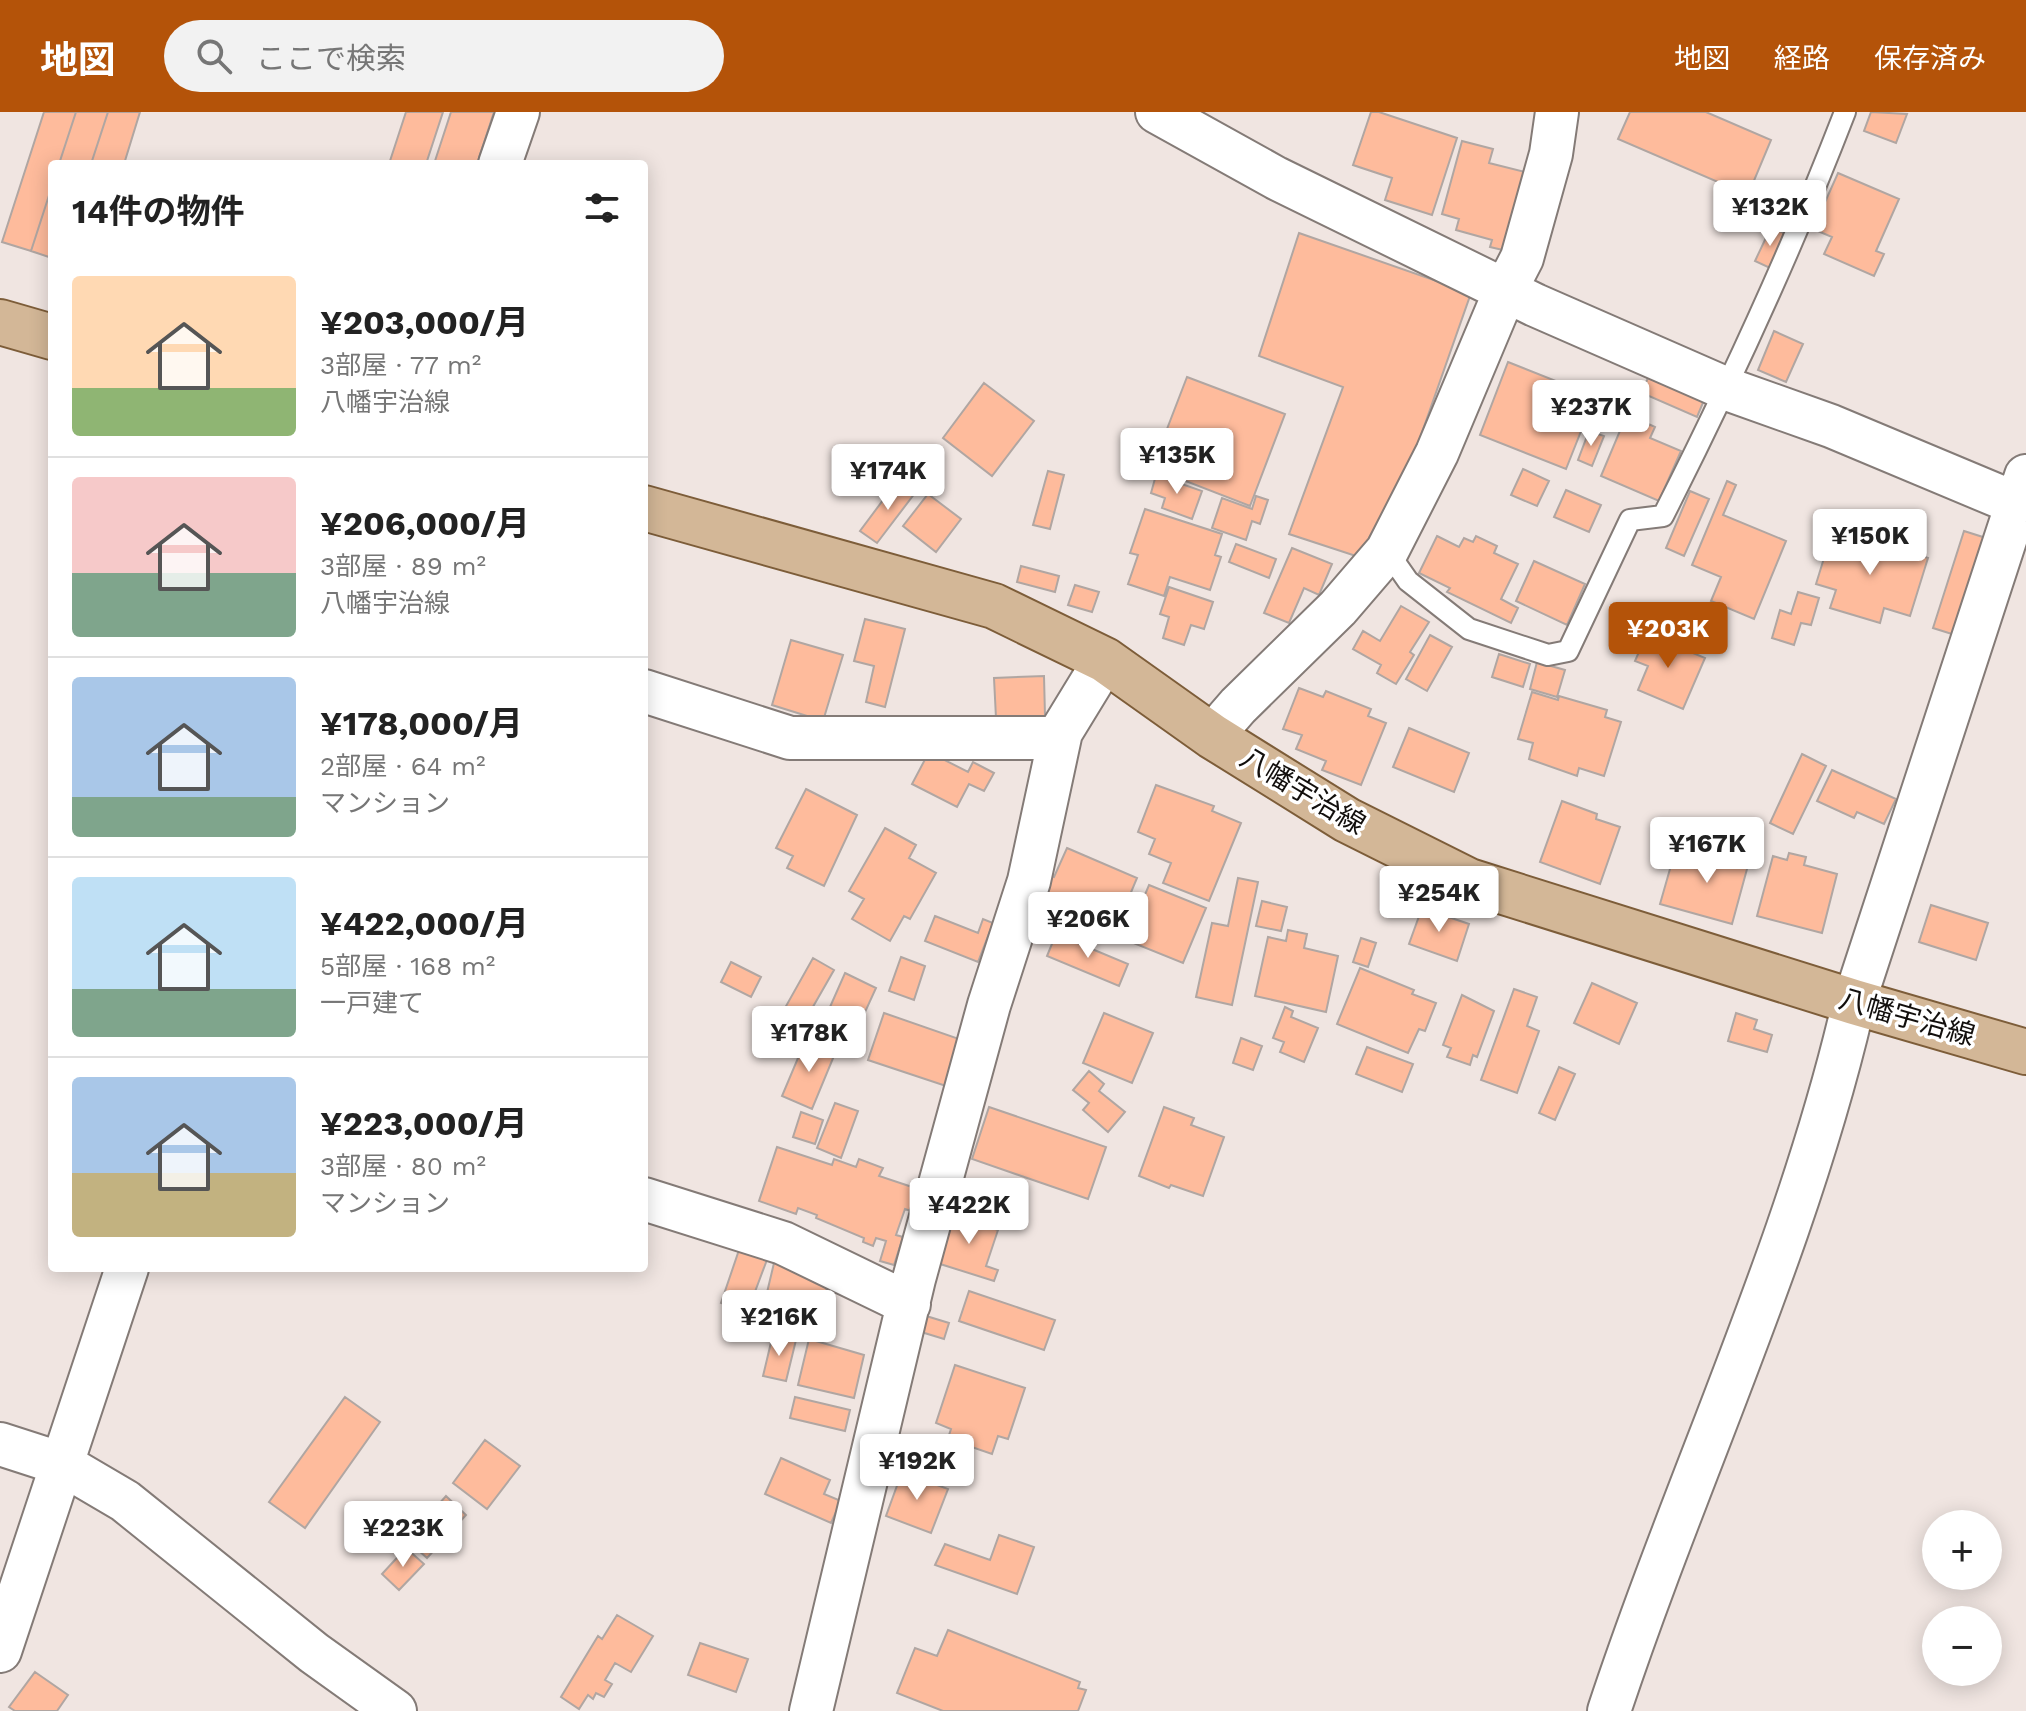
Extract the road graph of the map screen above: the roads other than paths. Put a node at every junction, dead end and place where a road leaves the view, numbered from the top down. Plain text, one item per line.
1 (518, 112) edge
2 (1157, 112) edge
3 (1557, 112) edge
4 (1845, 112) edge
5 (501, 160) edge
6 (1506, 289) junction
7 (0, 322) edge
8 (48, 336) edge
9 (1727, 389) junction
10 (2021, 489) edge
11 (648, 509) edge
12 (1387, 551) junction
13 (1105, 660) junction
14 (648, 692) edge
15 (1212, 736) junction
16 (1059, 738) junction
17 (1854, 1002) junction
18 (2026, 1052) edge
19 (648, 1200) edge
20 (126, 1272) edge
21 (909, 1304) junction
22 (0, 1444) edge
23 (62, 1464) junction
24 (0, 1651) edge
25 (395, 1711) edge
26 (811, 1711) edge
27 (1609, 1711) edge

1 - 5 street
2 - 6 street
3 - 6 street
4 - 9 lane
6 - 9 street
6 - 12 street
7 - 8 main road
9 - 10 street
9 - 12 lane
10 - 17 street
11 - 13 main road, 八幡宇治線
12 - 15 street
13 - 15 main road, 八幡宇治線
13 - 16 street
14 - 16 street
15 - 17 main road, 八幡宇治線
16 - 21 street
17 - 18 main road, 八幡宇治線
17 - 27 street
19 - 21 street
20 - 23 street
21 - 26 street
22 - 23 street
23 - 24 street
23 - 25 street

